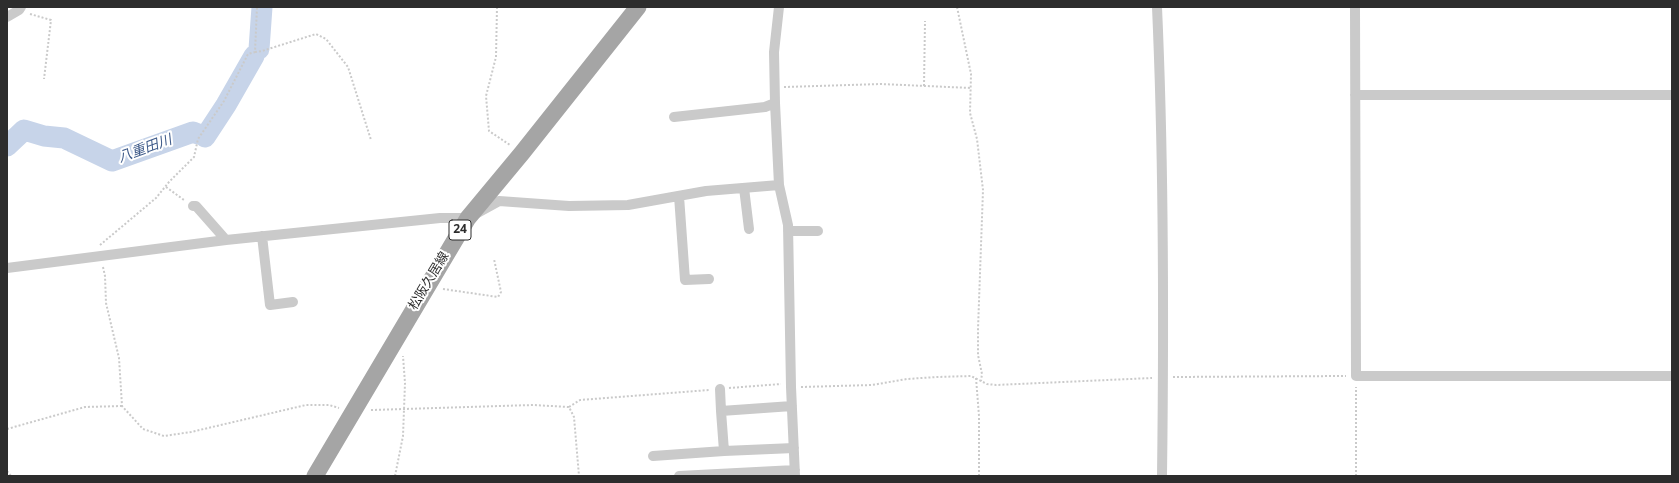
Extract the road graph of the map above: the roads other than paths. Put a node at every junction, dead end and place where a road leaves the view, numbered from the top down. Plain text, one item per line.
1 (638, 7) edge
2 (779, 7) edge
3 (1157, 7) edge
4 (1355, 7) edge
5 (20, 8) edge
6 (7, 17) edge
7 (1356, 95) junction
8 (1672, 95) edge
9 (775, 103) junction
10 (674, 117) dead end
11 (779, 185) junction
12 (744, 188) junction
13 (679, 196) junction
14 (193, 206) road end
15 (468, 218) junction
16 (749, 229) dead end
17 (788, 231) junction
18 (818, 231) dead end
19 (262, 236) junction
20 (226, 240) junction
21 (7, 268) edge
22 (709, 279) dead end
23 (293, 302) dead end
24 (1672, 376) edge
25 (720, 389) road end
26 (792, 406) junction
27 (721, 411) junction
28 (794, 448) junction
29 (724, 451) junction
30 (653, 456) dead end
31 (795, 473) edge
32 (315, 476) edge
33 (679, 476) edge
34 (1162, 476) edge

1 - 15 main road, 松阪久居線 / 24
2 - 9 street
3 - 34 street
4 - 7 street
5 - 6 street
7 - 8 street
7 - 24 street
9 - 10 street
9 - 11 street
11 - 12 street
11 - 17 street
12 - 13 street
12 - 16 street
13 - 15 street
13 - 22 street
14 - 20 street
15 - 19 street
15 - 32 main road, 松阪久居線 / 24
17 - 18 street
17 - 26 street
19 - 20 street
19 - 23 street
20 - 21 street
25 - 27 street
26 - 27 street
26 - 28 street
27 - 29 street
28 - 29 street
28 - 31 street
29 - 30 street
31 - 33 street

